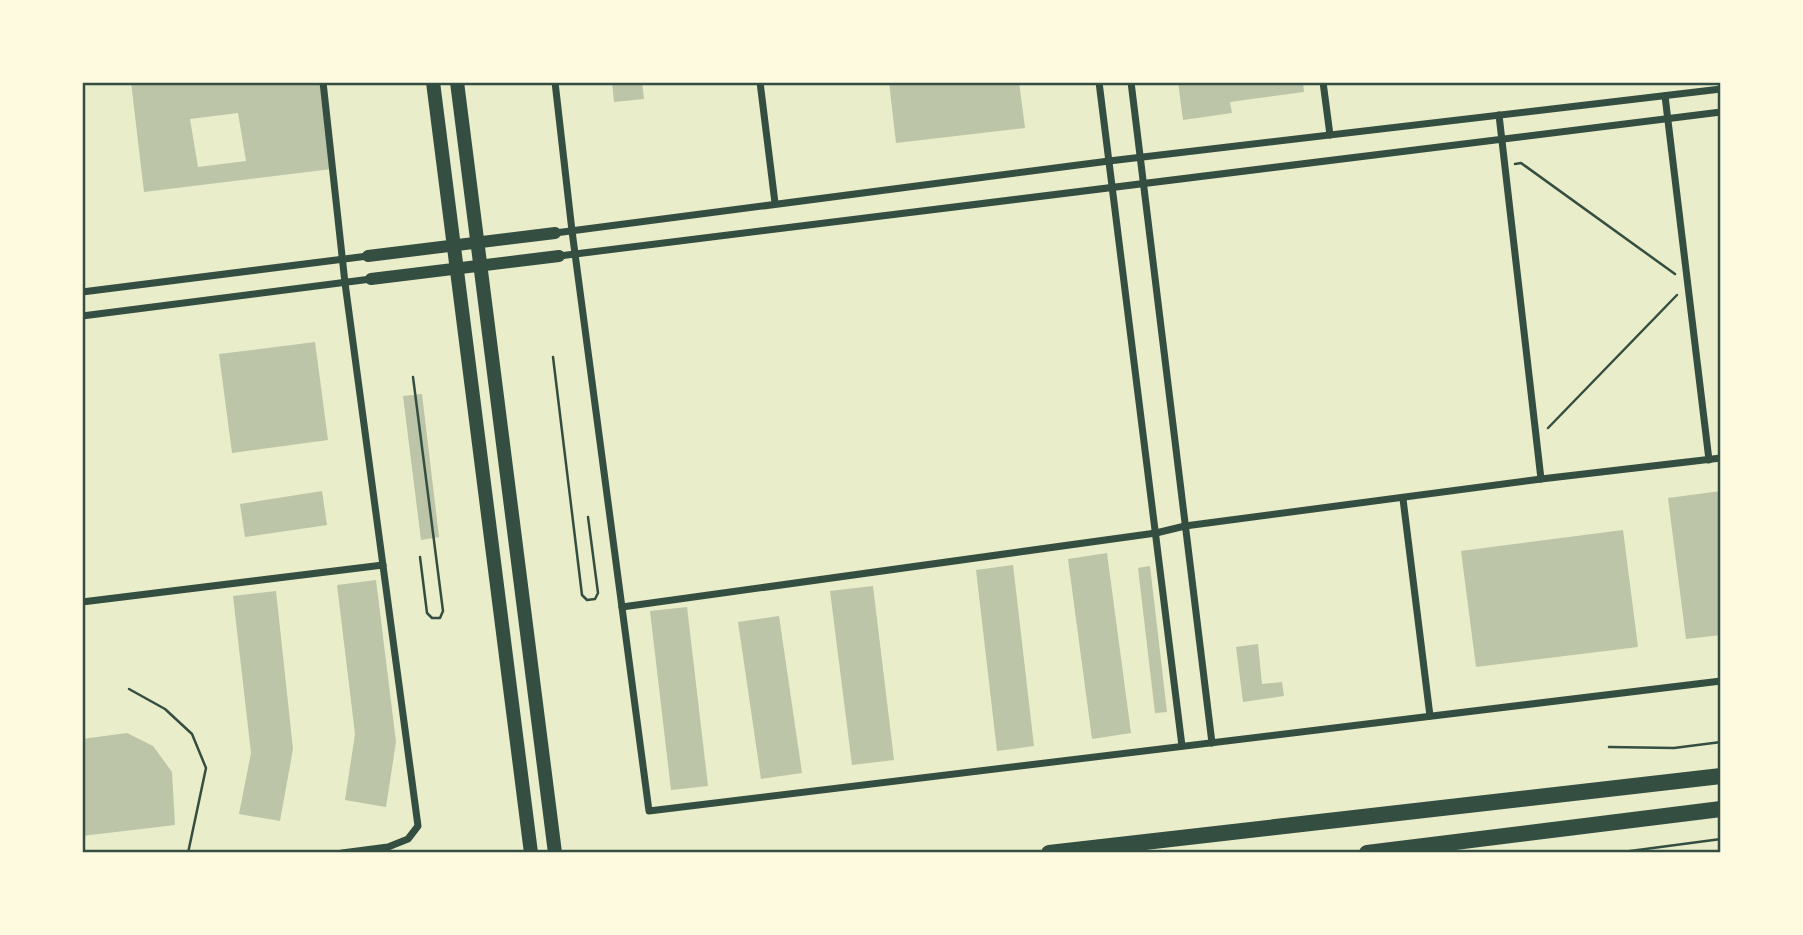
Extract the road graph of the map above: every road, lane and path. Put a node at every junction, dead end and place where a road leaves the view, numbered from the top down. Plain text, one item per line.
1 (323, 82) edge
2 (433, 82) edge
3 (457, 82) edge
4 (555, 82) edge
5 (760, 82) edge
6 (1099, 82) edge
7 (1131, 82) edge
8 (1323, 82) edge
9 (1721, 89) edge
10 (1665, 96) junction
11 (1721, 112) edge
12 (1499, 116) junction
13 (1668, 119) junction
14 (1330, 135) junction
15 (1502, 139) junction
16 (1140, 157) junction
17 (1109, 161) junction
18 (1504, 166) junction
19 (1143, 183) junction
20 (1113, 186) junction
21 (775, 203) junction
22 (572, 231) junction
23 (555, 233) joint
24 (478, 242) junction
25 (454, 245) junction
26 (576, 254) junction
27 (368, 256) joint
28 (559, 256) joint
29 (342, 259) junction
30 (481, 266) junction
31 (456, 269) junction
32 (371, 279) joint
33 (345, 283) junction
34 (1688, 284) junction
35 (82, 292) edge
36 (82, 317) edge
37 (553, 357) dead end
38 (413, 377) dead end
39 (1537, 440) junction
40 (1721, 458) edge
41 (1709, 460) junction
42 (1541, 479) junction
43 (1403, 499) junction
44 (588, 517) dead end
45 (1185, 526) junction
46 (1156, 533) junction
47 (420, 557) dead end
48 (383, 565) junction
49 (82, 602) edge
50 (622, 607) junction
51 (1721, 681) edge
52 (129, 689) dead end
53 (1430, 716) junction
54 (1721, 742) edge
55 (1212, 743) junction
56 (1182, 746) junction
57 (1609, 747) dead end
58 (1721, 776) edge
59 (1721, 808) edge
60 (1721, 839) edge
61 (188, 853) edge
62 (342, 853) edge
63 (531, 853) edge
64 (555, 853) edge
65 (1049, 853) edge
66 (1367, 853) edge
67 (1615, 853) edge

1 - 29 street
2 - 25 main road
3 - 24 main road
4 - 22 street
5 - 21 street
6 - 17 street
7 - 16 street
8 - 14 street
9 - 10 street
10 - 12 street
10 - 13 street
11 - 13 street
12 - 14 street
12 - 15 street
13 - 15 street
13 - 34 street
14 - 16 street
15 - 18 street
15 - 19 street
16 - 17 street
16 - 19 street
17 - 20 street
17 - 21 street
18 - 34 path
18 - 39 street
19 - 20 street
19 - 45 street
20 - 26 street
20 - 46 street
21 - 22 street
22 - 23 street
22 - 26 street
23 - 24 street
24 - 25 street
24 - 30 main road
25 - 27 street
25 - 31 main road
26 - 28 street
26 - 50 street
27 - 29 street
28 - 30 street
29 - 33 street
29 - 35 street
30 - 31 street
30 - 64 main road
31 - 32 street
31 - 63 main road
32 - 33 street
33 - 36 street
33 - 48 street
34 - 39 path
34 - 41 street
37 - 44 path
38 - 47 path
39 - 42 street
40 - 41 street
41 - 42 street
42 - 43 street
43 - 45 street
43 - 53 street
45 - 46 street
45 - 55 street
46 - 50 street
46 - 56 street
48 - 49 street
48 - 62 street
50 - 56 street
51 - 53 street
52 - 61 path
53 - 55 street
54 - 57 path
55 - 56 street
58 - 65 main road
59 - 66 main road
60 - 67 path

